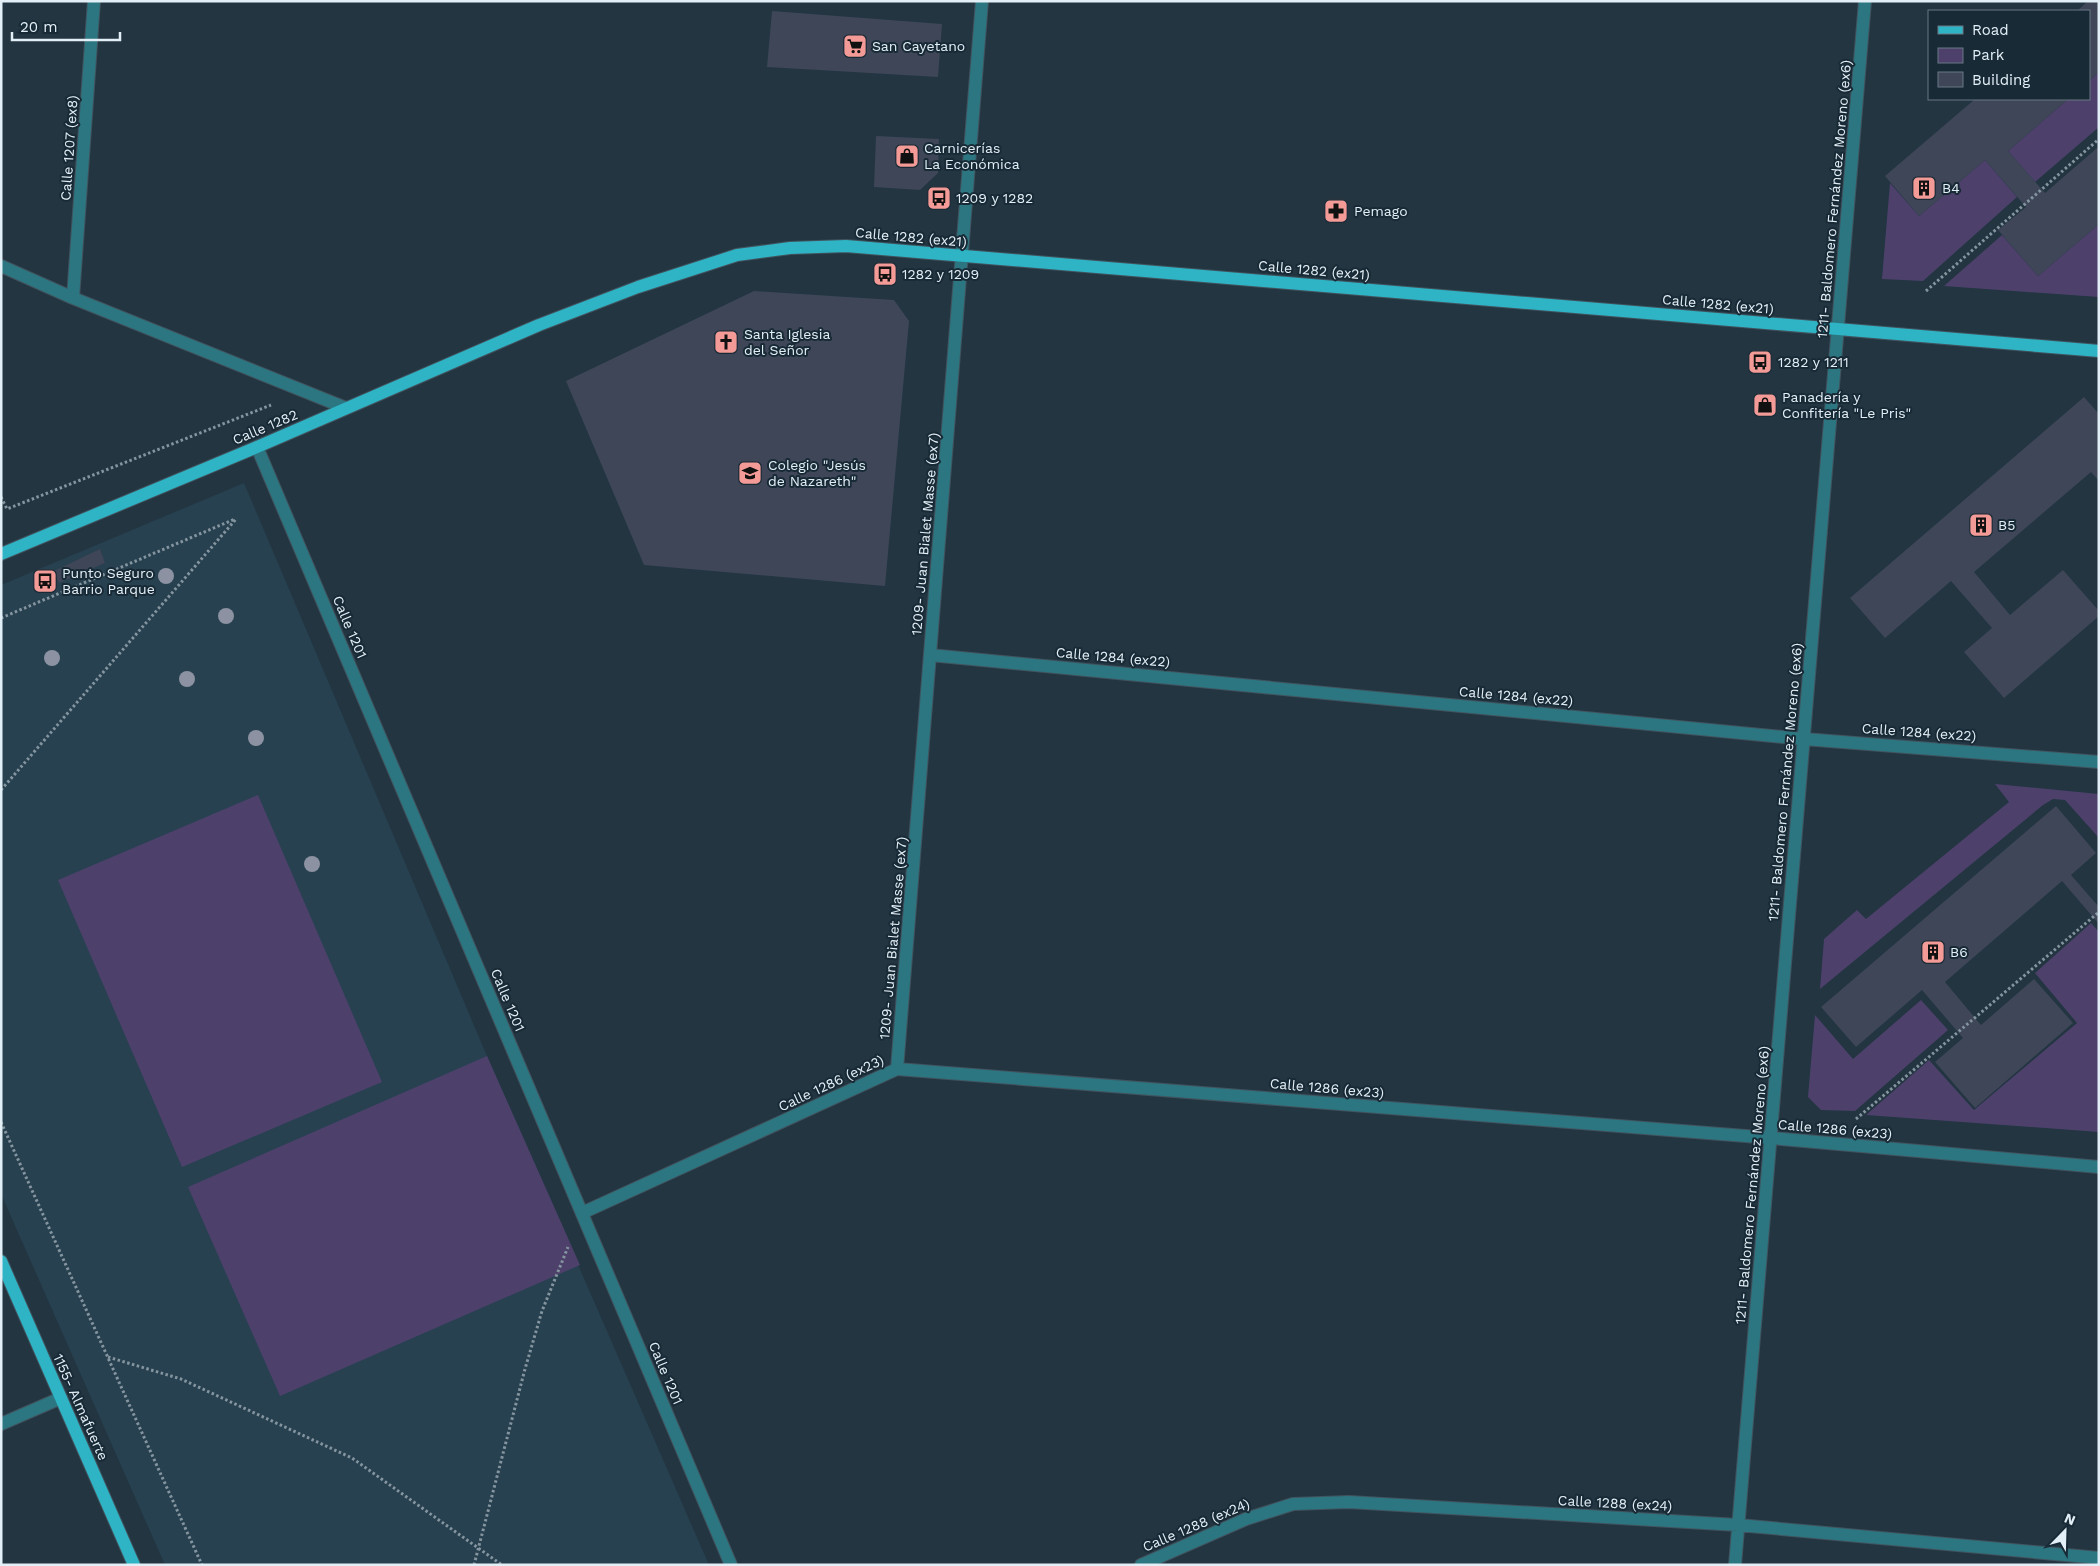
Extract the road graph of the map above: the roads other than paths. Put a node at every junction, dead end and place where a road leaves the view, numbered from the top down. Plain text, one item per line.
1 (94, 1) edge
2 (982, 1) edge
3 (1865, 1) edge
4 (962, 256) junction
5 (1, 266) edge
6 (73, 298) junction
7 (539, 325) joint
8 (1838, 329) junction
9 (2099, 351) edge
10 (346, 408) junction
11 (257, 447) junction
12 (1, 554) edge
13 (930, 654) junction
14 (1804, 739) junction
15 (2099, 762) edge
16 (897, 1069) junction
17 (1771, 1138) junction
18 (2099, 1167) edge
19 (582, 1213) junction
20 (1, 1261) edge
21 (61, 1398) junction
22 (1, 1424) edge
23 (1738, 1525) junction
24 (2099, 1558) edge
25 (134, 1565) edge
26 (731, 1565) edge
27 (1141, 1565) edge
28 (1735, 1565) edge

1 - 6 street, Calle 1207 (ex8)
2 - 4 street, 1209- Juan Bialet Masse (ex7)
3 - 8 street, 1211- Baldomero Fernández Moreno (ex6)
4 - 7 main road, Calle 1282 (ex21)
4 - 8 main road, Calle 1282 (ex21)
4 - 13 street, 1209- Juan Bialet Masse (ex7)
5 - 6 street
6 - 10 street
7 - 10 main road, Calle 1282
8 - 9 main road, Calle 1282 (ex21)
8 - 14 street, 1211- Baldomero Fernández Moreno (ex6)
10 - 11 main road, Calle 1282
11 - 12 main road, Calle 1282
11 - 19 street, Calle 1201
13 - 14 street, Calle 1284 (ex22)
13 - 16 street, 1209- Juan Bialet Masse (ex7)
14 - 15 street, Calle 1284 (ex22)
14 - 17 street, 1211- Baldomero Fernández Moreno (ex6)
16 - 17 street, Calle 1286 (ex23)
16 - 19 street, Calle 1286 (ex23)
17 - 18 street, Calle 1286 (ex23)
17 - 23 street, 1211- Baldomero Fernández Moreno (ex6)
19 - 26 street, Calle 1201
20 - 21 main road, 1155- Almafuerte
21 - 22 street
21 - 25 main road, 1155- Almafuerte
23 - 24 street, Calle 1288 (ex24)
23 - 27 street, Calle 1288 (ex24)
23 - 28 street, 1211- Baldomero Fernández Moreno (ex6)

